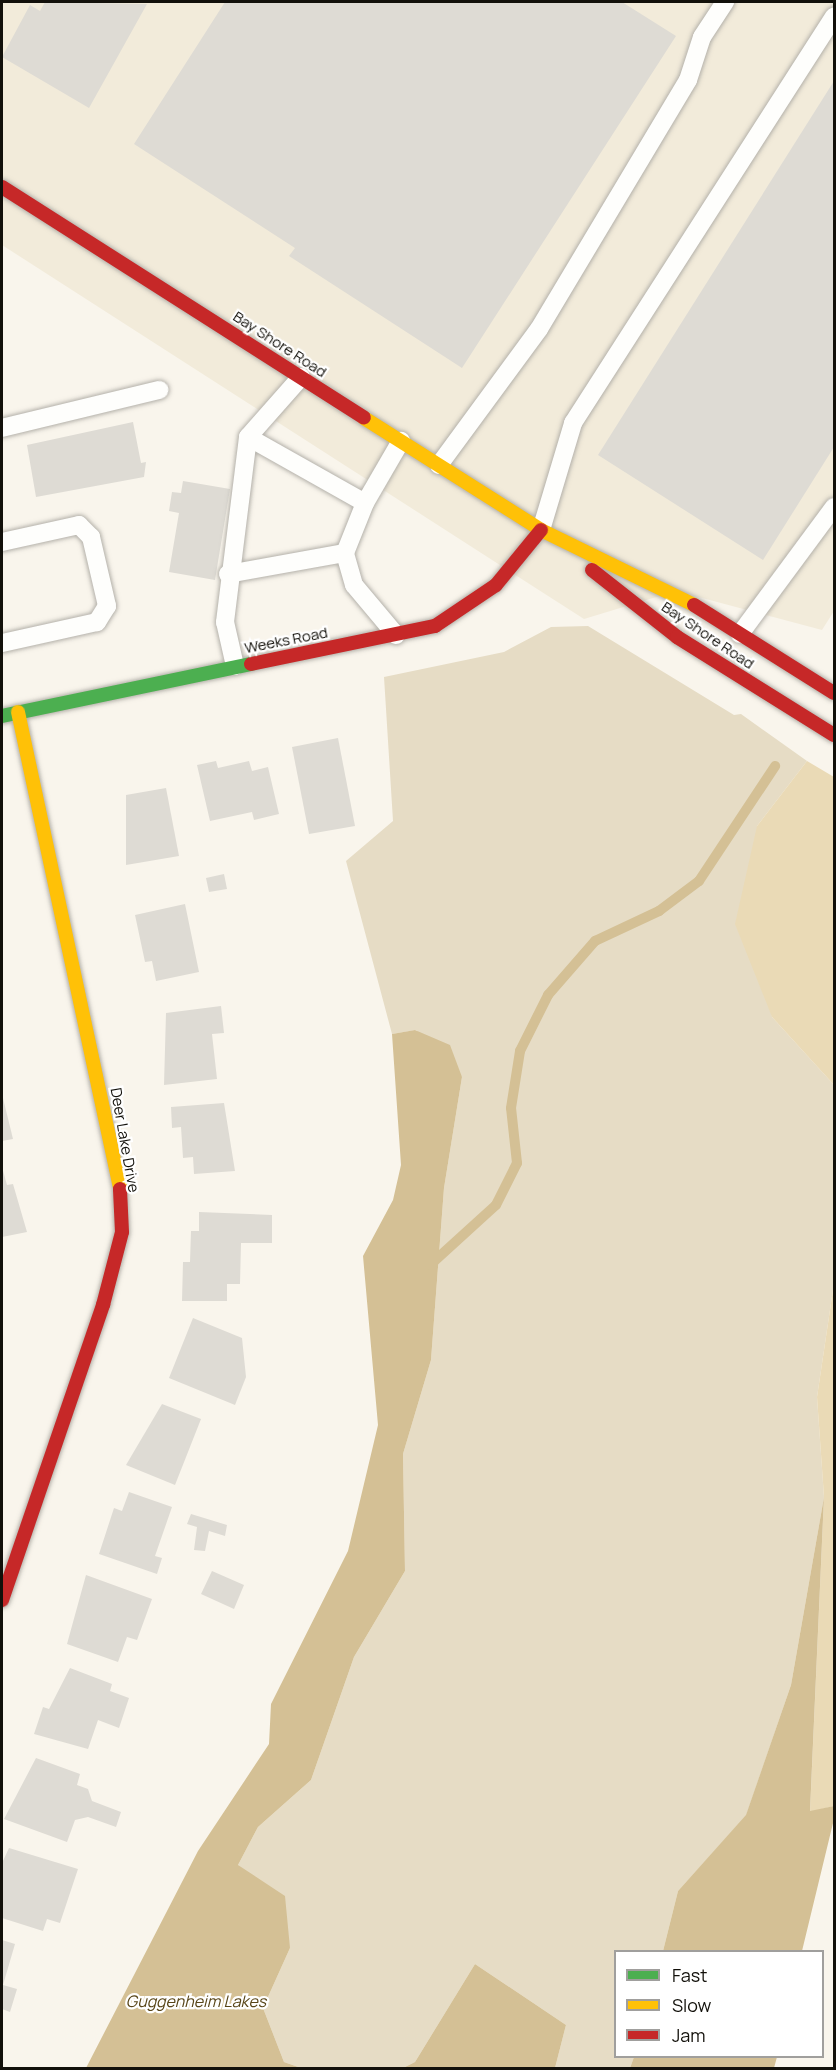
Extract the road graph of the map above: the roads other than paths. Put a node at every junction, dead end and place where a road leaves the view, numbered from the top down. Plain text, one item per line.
1 (725, 2) edge
2 (834, 16) edge
3 (2, 187) edge
4 (302, 377) junction
5 (159, 390) dead end
6 (2, 428) edge
7 (248, 437) junction
8 (401, 441) junction
9 (439, 465) junction
10 (365, 503) junction
11 (834, 507) edge
12 (541, 530) junction
13 (2, 542) edge
14 (345, 553) junction
15 (228, 574) junction
16 (740, 633) junction
17 (396, 635) junction
18 (2, 643) edge
19 (235, 666) junction
20 (834, 693) edge
21 (18, 712) junction
22 (2, 716) edge
23 (834, 735) edge
24 (2, 1600) edge

1 - 9 lane
2 - 12 lane
3 - 4 street, Bay Shore Road
4 - 7 lane
4 - 8 street, Bay Shore Road
5 - 6 lane
7 - 10 lane
7 - 15 lane
8 - 9 street, Bay Shore Road
8 - 10 lane
9 - 12 street, Bay Shore Road
10 - 14 lane
11 - 16 lane
12 - 16 street, Bay Shore Road
12 - 17 street, Weeks Road
12 - 23 street, Bay Shore Road
13 - 18 lane
14 - 15 lane
14 - 17 lane
15 - 19 lane
16 - 20 street, Bay Shore Road
17 - 19 street, Weeks Road
19 - 21 street, Weeks Road
21 - 22 street, Weeks Road
21 - 24 street, Deer Lake Drive

